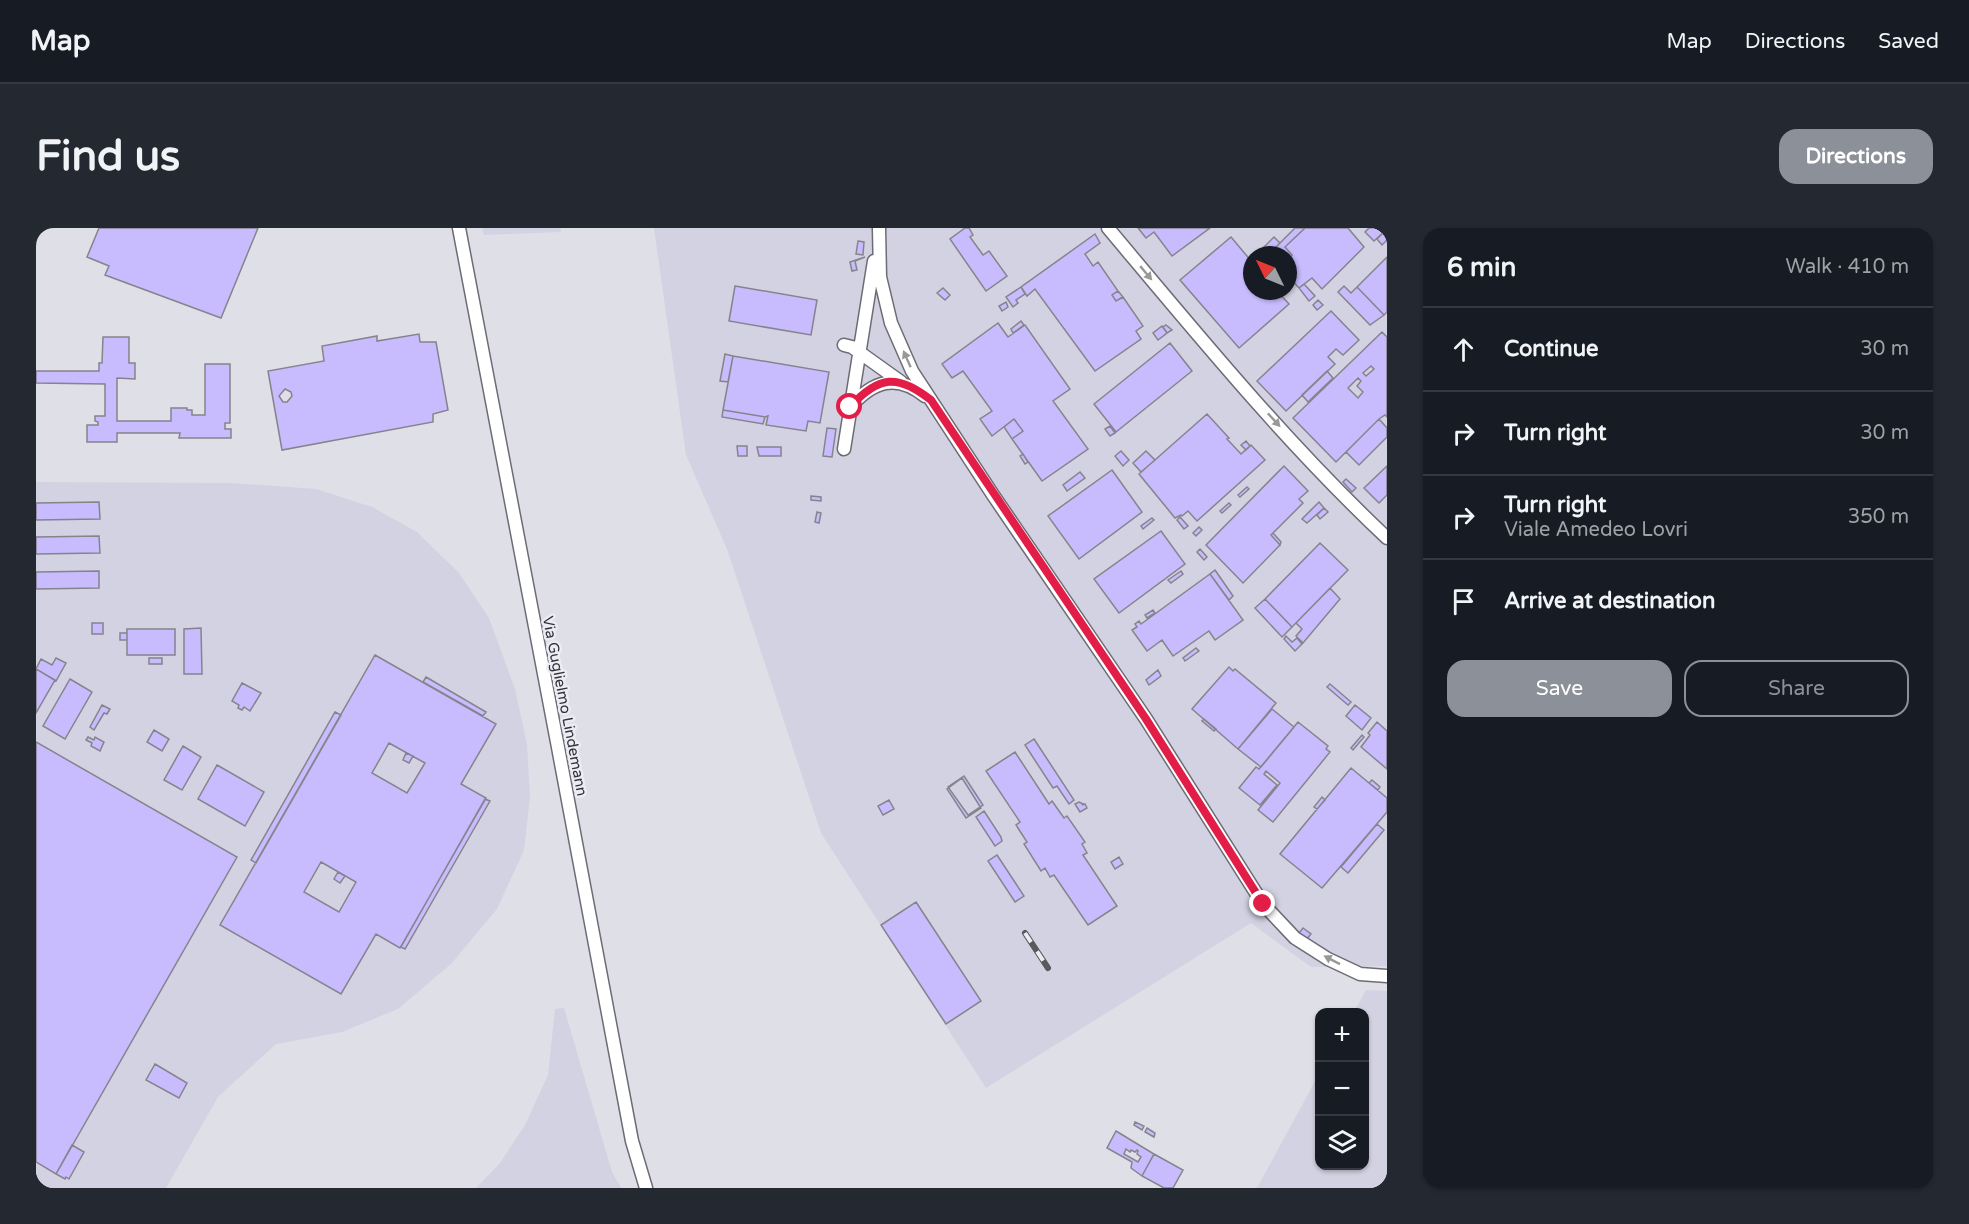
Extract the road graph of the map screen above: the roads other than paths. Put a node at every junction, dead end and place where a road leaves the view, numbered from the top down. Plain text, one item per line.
1 (459, 228) edge
2 (1108, 228) edge
3 (879, 230) edge
4 (844, 345) dead end
5 (859, 352) junction
6 (902, 382) junction
7 (931, 400) junction
8 (850, 407) junction
9 (844, 449) dead end
10 (1387, 538) edge
11 (1387, 976) edge
12 (646, 1188) edge

1 - 12 street, Via Guglielmo Lindemann
2 -> 10 street
3 - 5 street
7 -> 3 street
4 - 5 street
5 - 6 street
5 - 8 street
6 - 7 street
6 - 8 street
11 -> 7 street
8 - 9 street

